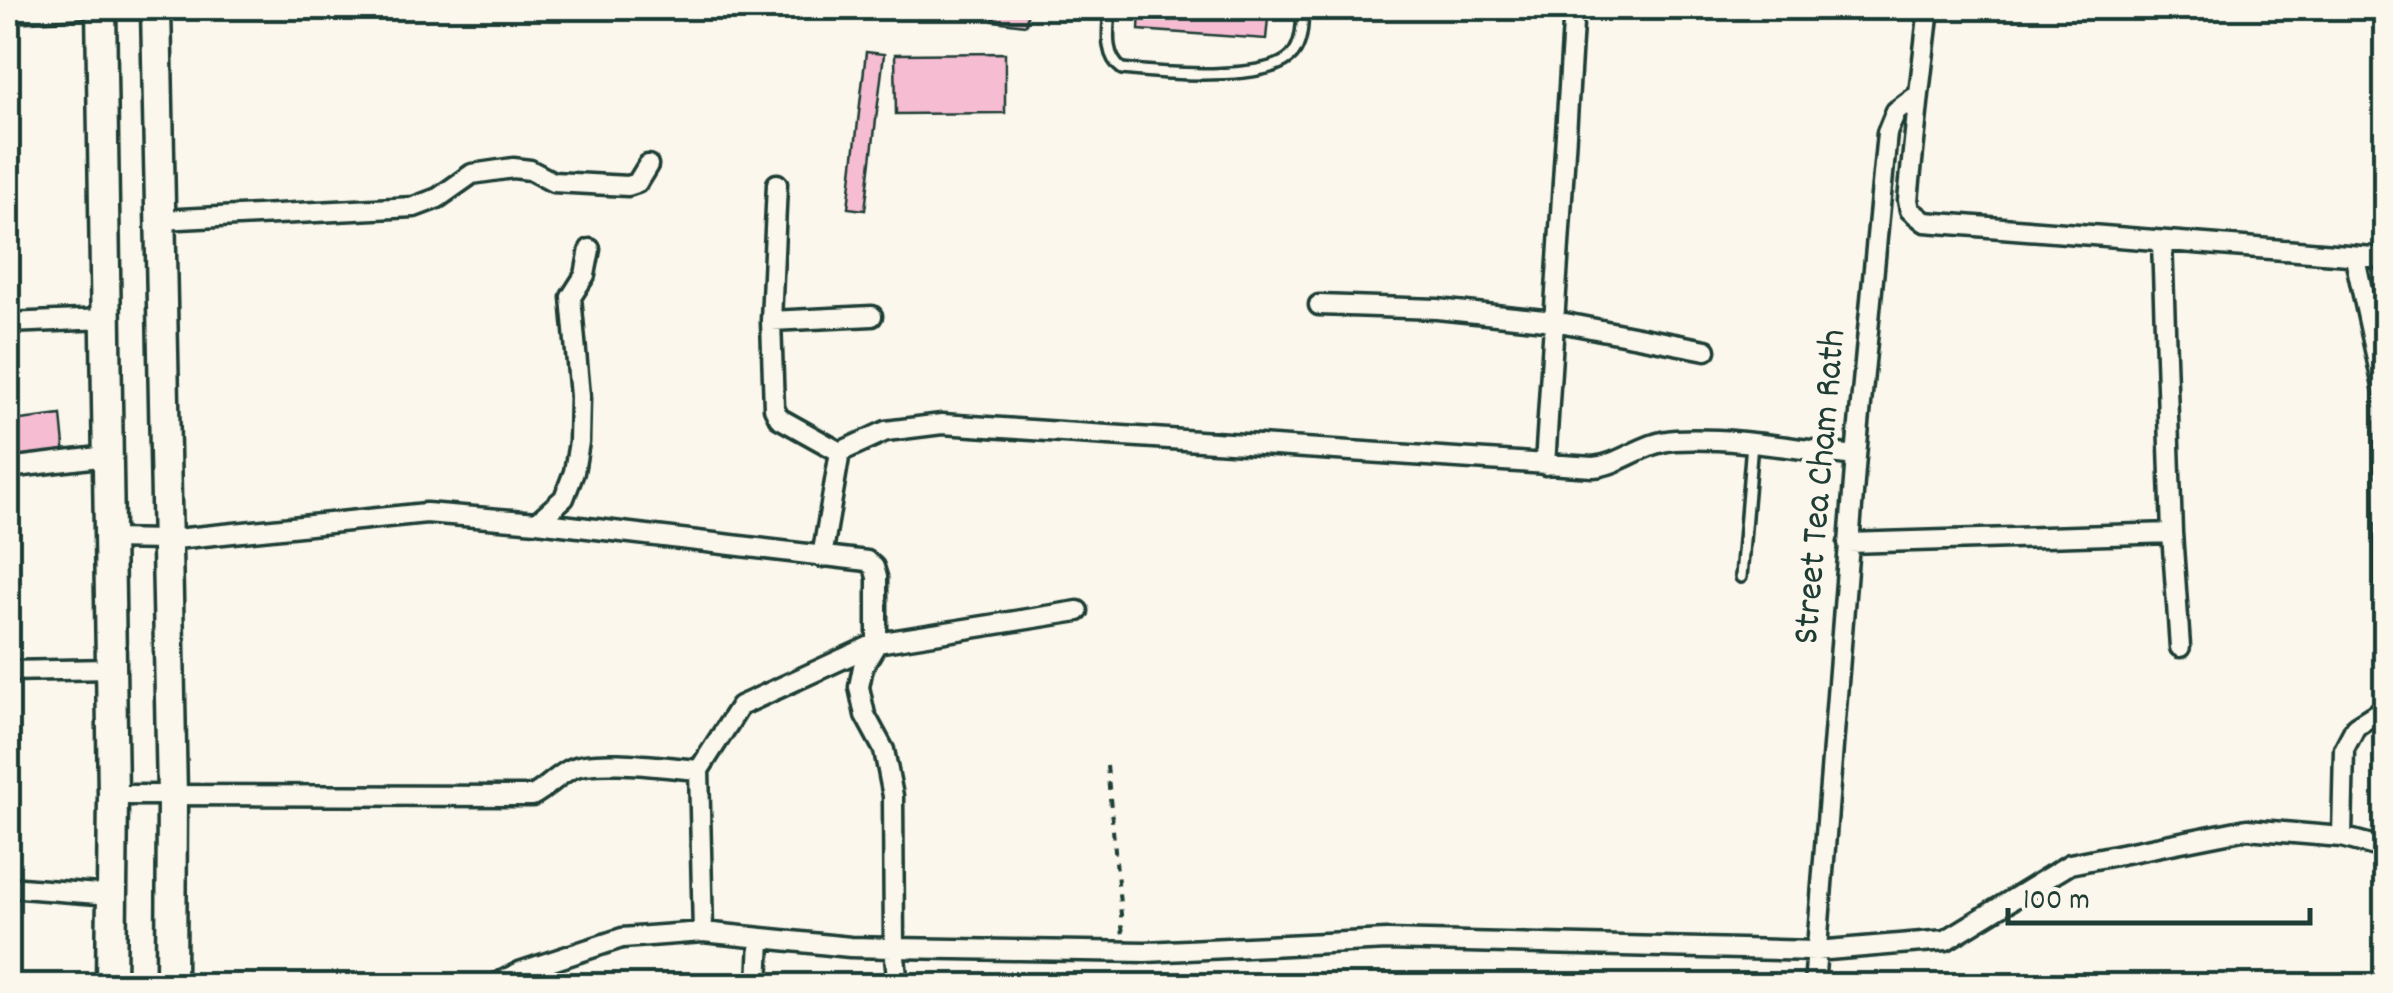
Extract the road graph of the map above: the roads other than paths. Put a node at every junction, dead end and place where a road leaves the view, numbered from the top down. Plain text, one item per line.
1 (80, 8) edge
2 (101, 8) edge
3 (156, 8) edge
4 (1110, 8) edge
5 (1303, 8) edge
6 (1574, 8) edge
7 (1929, 8) edge
8 (8, 12) edge
9 (1919, 94) junction
10 (2386, 148) edge
11 (648, 165) dead end
12 (777, 184) dead end
13 (161, 220) junction
14 (2386, 229) edge
15 (2162, 240) junction
16 (590, 248) dead end
17 (2355, 258) junction
18 (2386, 258) edge
19 (1319, 305) dead end
20 (872, 316) dead end
21 (105, 319) junction
22 (772, 320) junction
23 (1554, 320) junction
24 (8, 324) edge
25 (1706, 350) dead end
26 (1752, 443) junction
27 (840, 452) junction
28 (107, 456) junction
29 (1856, 456) junction
30 (1545, 465) junction
31 (8, 468) edge
32 (537, 522) junction
33 (2172, 533) junction
34 (108, 539) junction
35 (166, 540) junction
36 (1848, 543) junction
37 (822, 558) junction
38 (1741, 577) dead end
39 (1078, 611) dead end
40 (2386, 634) edge
41 (878, 643) junction
42 (2180, 647) dead end
43 (110, 669) junction
44 (8, 672) edge
45 (2386, 706) edge
46 (699, 770) junction
47 (113, 794) junction
48 (172, 795) junction
49 (2342, 836) junction
50 (2386, 849) edge
51 (8, 888) edge
52 (112, 896) junction
53 (704, 932) junction
54 (760, 938) junction
55 (894, 948) junction
56 (1816, 951) junction
57 (111, 986) edge
58 (171, 986) edge
59 (492, 986) edge
60 (758, 986) edge
61 (898, 986) edge
62 (1814, 986) edge

1 - 8 street
2 - 21 main road
3 - 13 main road
4 - 5 lane
6 - 23 street
7 - 9 street
9 - 15 street
9 - 29 street, Street Tea Cham Rath
10 - 14 street
11 - 13 street
12 - 22 street
13 - 35 main road
15 - 17 street
15 - 33 street
16 - 32 street
17 - 18 street
17 - 40 street
19 - 23 street
20 - 22 street
21 - 24 street
21 - 28 main road
22 - 27 street
23 - 25 street
23 - 30 street
26 - 29 street
26 - 30 street
26 - 38 lane
27 - 30 street
27 - 37 street
28 - 31 street
28 - 34 main road
29 - 36 street, Street Tea Cham Rath
32 - 35 street
32 - 37 street
33 - 36 street
33 - 42 street
34 - 35 street
34 - 43 main road
35 - 48 main road
36 - 56 street, Street Tea Cham Rath
37 - 41 street
39 - 41 street
41 - 46 street
41 - 55 street
43 - 44 street
43 - 47 main road
45 - 49 street
46 - 48 street
46 - 53 street
47 - 48 street
47 - 52 main road
48 - 58 main road
49 - 50 street
49 - 56 street
51 - 52 street
52 - 57 main road
53 - 54 street
53 - 59 street
54 - 55 street
54 - 60 street
55 - 56 street
55 - 61 street
56 - 62 street, Street Tea Cham Rath

